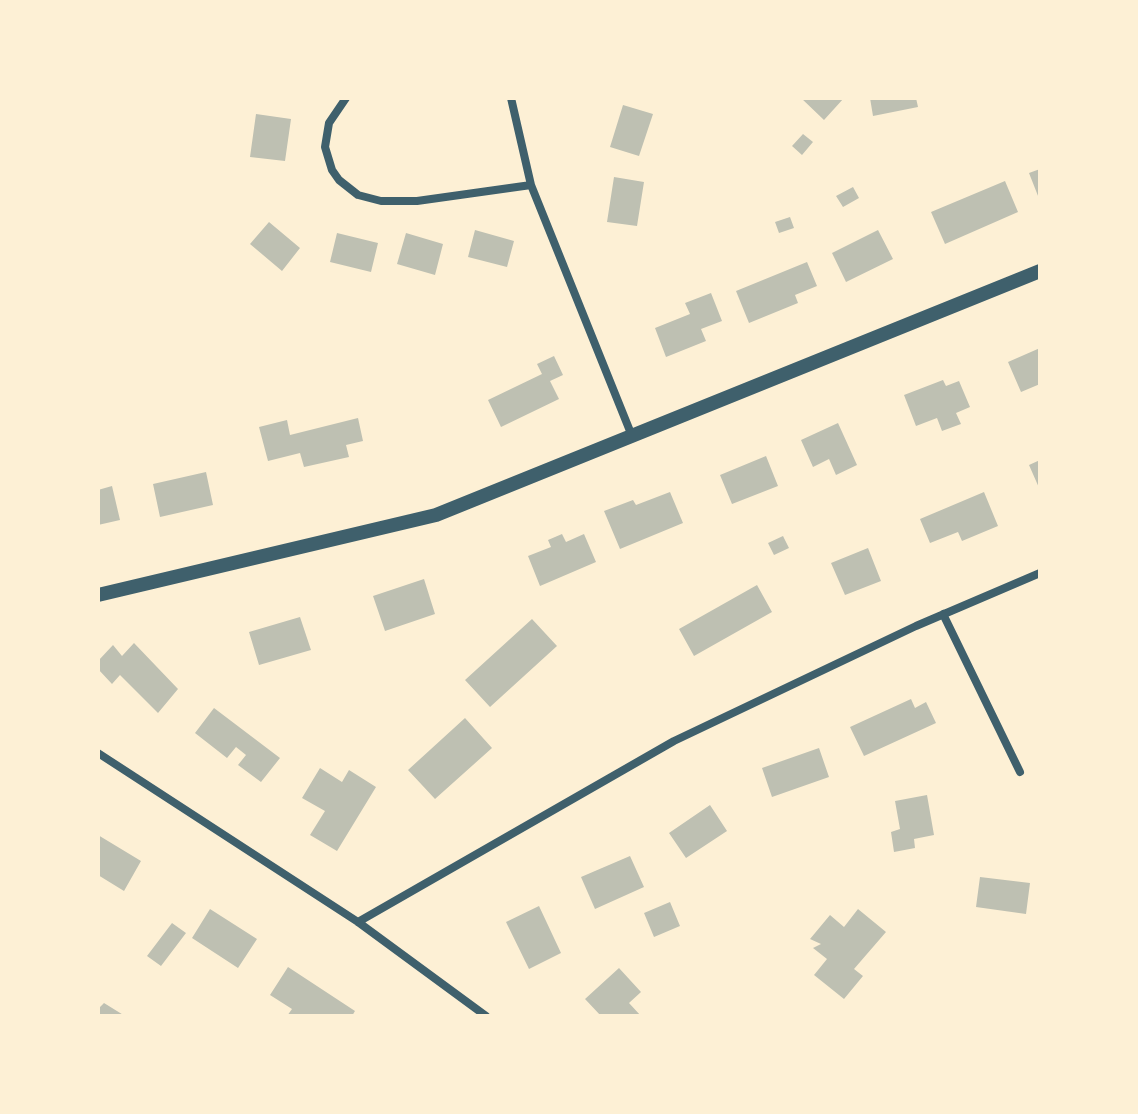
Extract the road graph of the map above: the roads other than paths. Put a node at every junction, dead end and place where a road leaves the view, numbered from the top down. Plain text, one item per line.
1 (346, 98) edge
2 (511, 98) edge
3 (531, 185) junction
4 (1040, 271) edge
5 (632, 436) junction
6 (1040, 573) edge
7 (98, 595) edge
8 (943, 614) junction
9 (98, 753) edge
10 (1020, 772) dead end
11 (358, 922) junction
12 (486, 1016) edge

1 - 3 street
2 - 3 street
3 - 5 street
4 - 5 street
5 - 7 street
6 - 8 street
8 - 10 street
8 - 11 street
9 - 11 street
11 - 12 street

